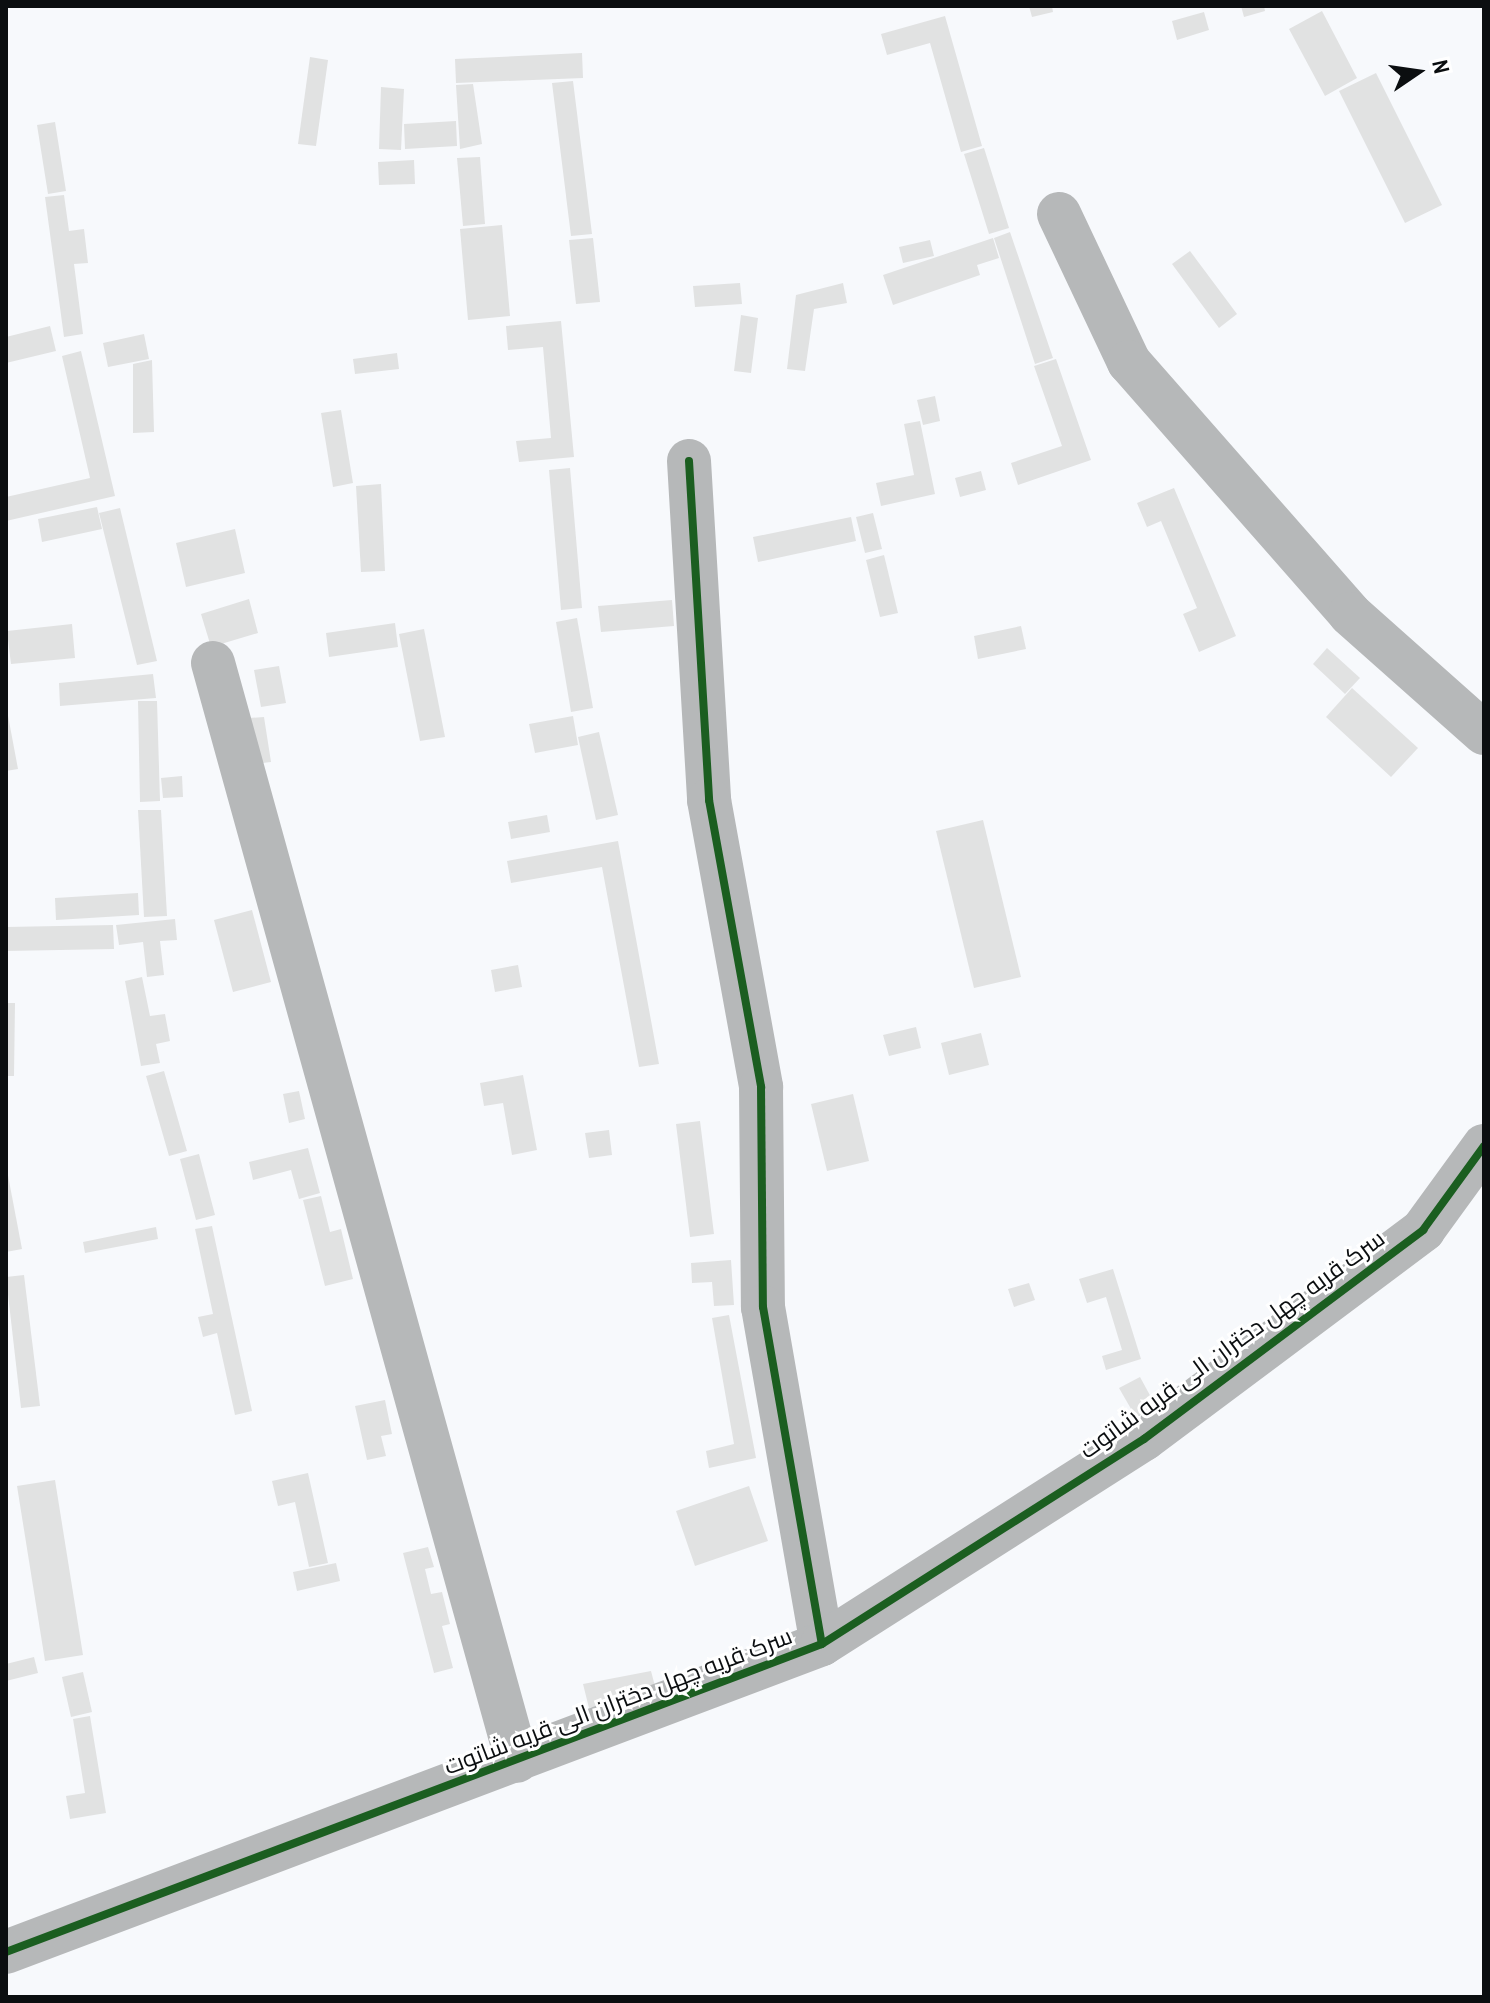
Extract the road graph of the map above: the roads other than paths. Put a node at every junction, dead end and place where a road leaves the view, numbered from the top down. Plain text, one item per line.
1 (1059, 214) dead end
2 (689, 461) dead end
3 (213, 663) dead end
4 (1484, 733) edge
5 (1484, 1146) edge
6 (822, 1644) junction
7 (517, 1761) junction
8 (6, 1952) edge

1 - 4 street
2 - 6 street
3 - 7 street
5 - 6 street, سرک قریه چهل دختران الی قریه شاتوت
6 - 7 street, سرک قریه چهل دختران الی قریه شاتوت
7 - 8 street, سرک قریه چهل دختران الی قریه شاتوت

